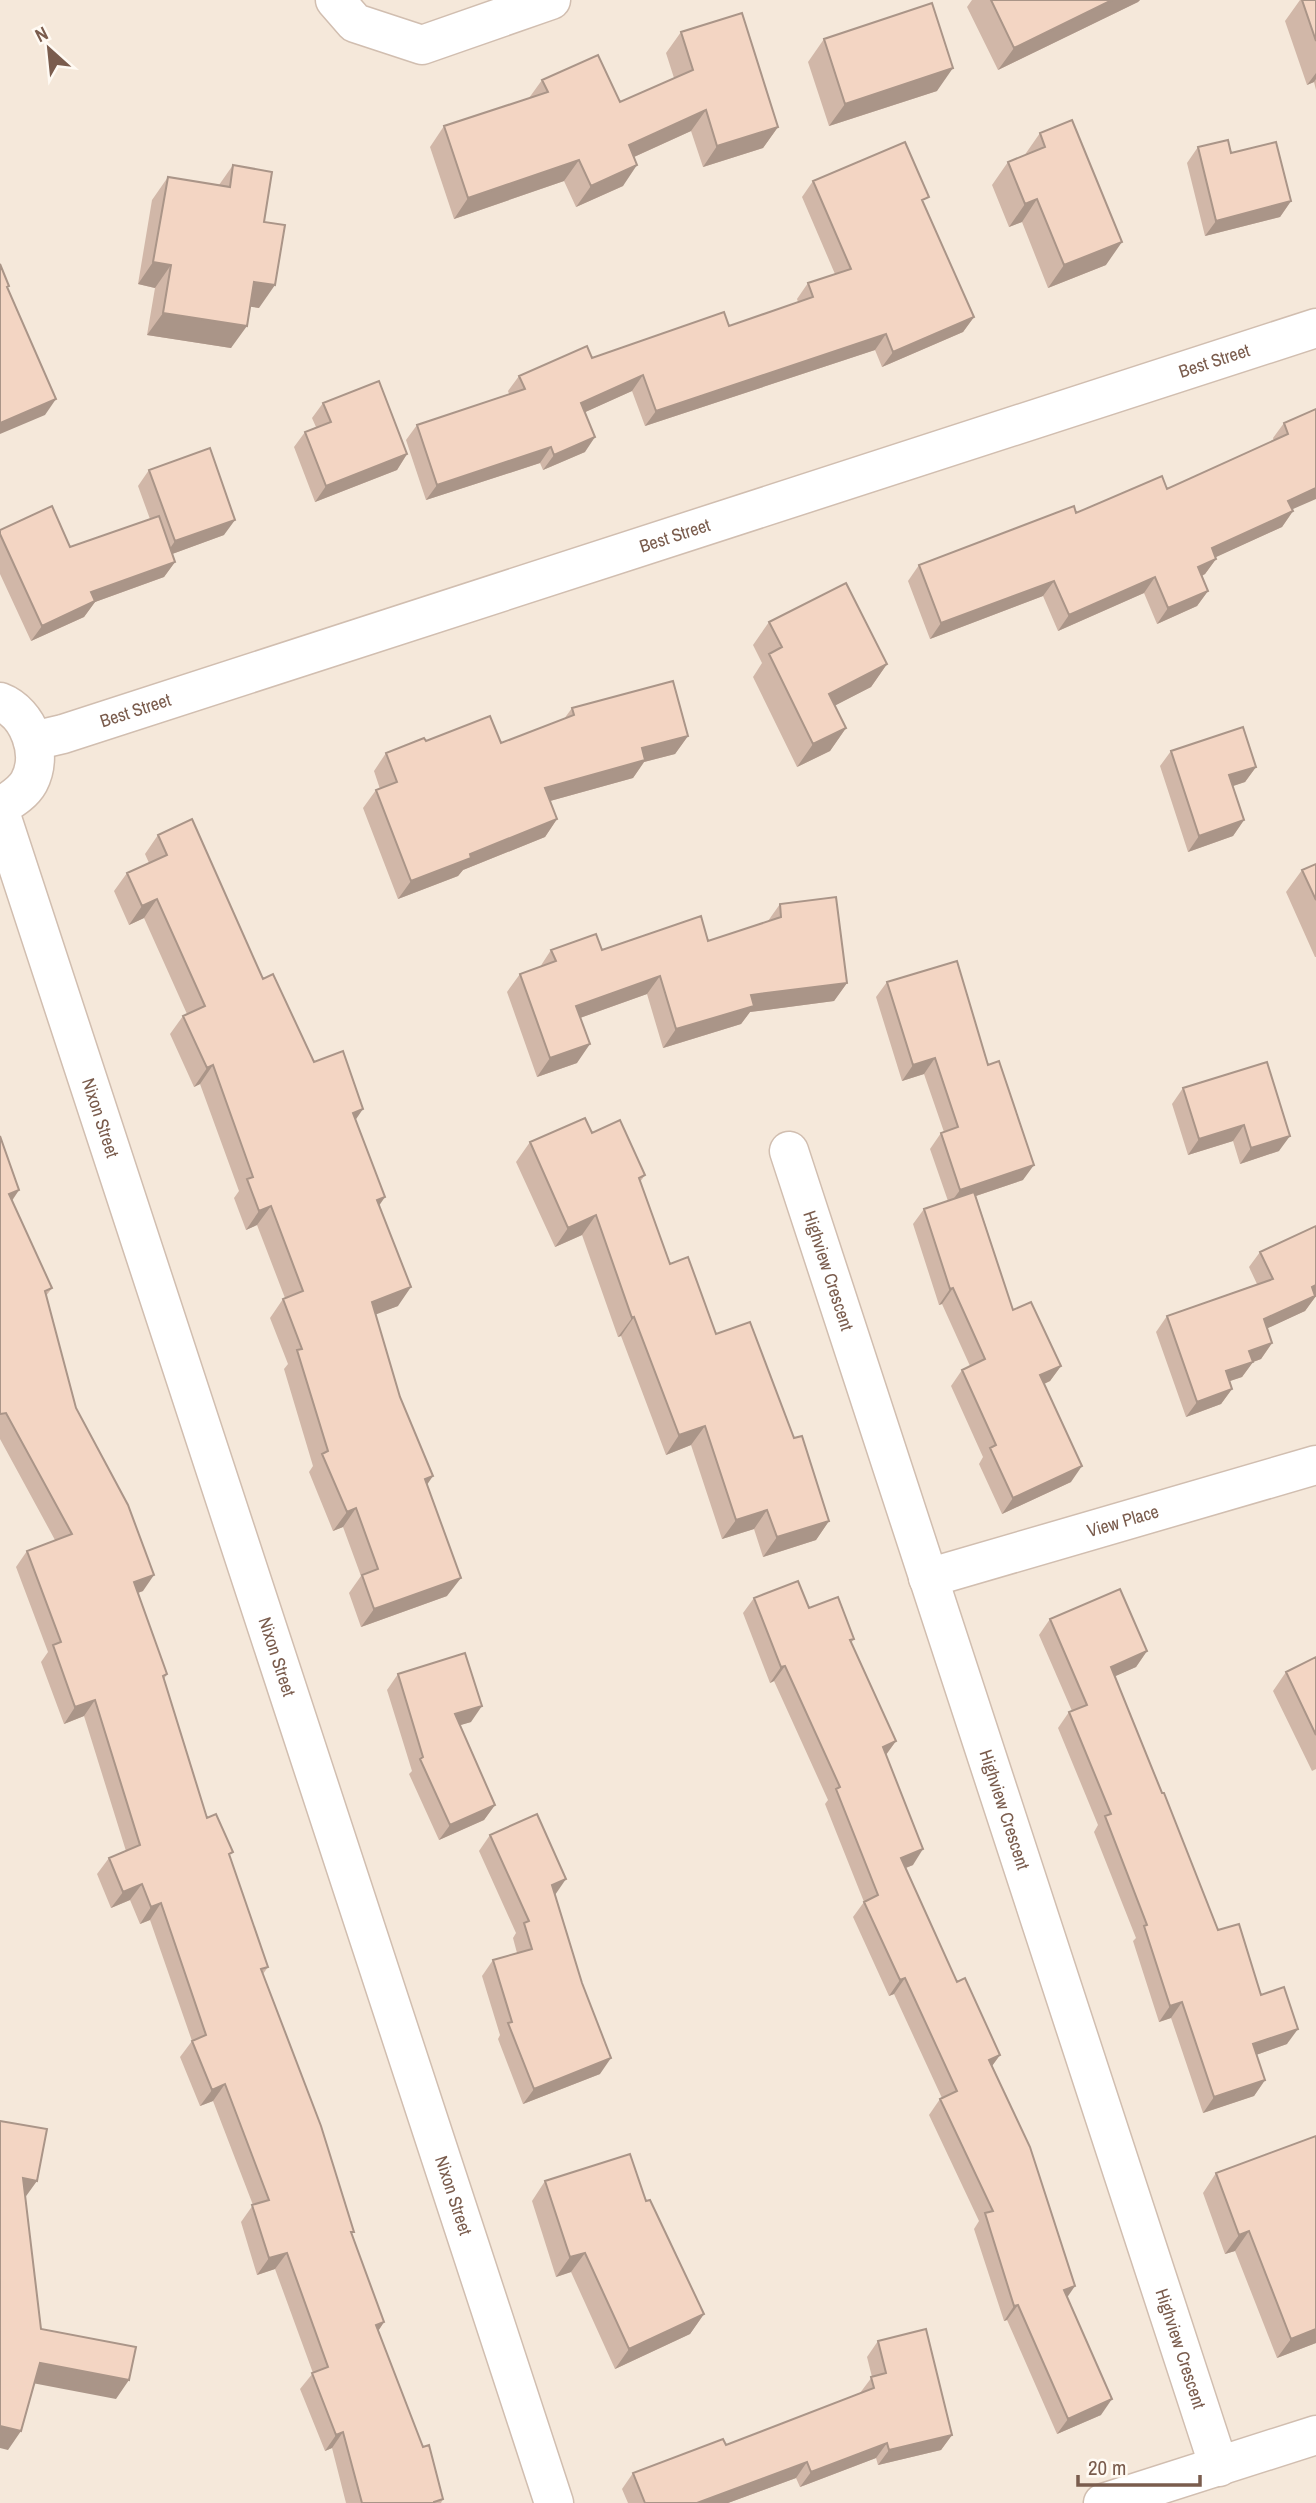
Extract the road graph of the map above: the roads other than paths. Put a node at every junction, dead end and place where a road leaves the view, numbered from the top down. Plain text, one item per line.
1 (335, 0) edge
2 (551, 0) edge
3 (1316, 328) edge
4 (0, 702) edge
5 (33, 741) junction
6 (0, 809) edge
7 (789, 1151) dead end
8 (1316, 1465) edge
9 (928, 1578) junction
10 (1316, 2435) edge
11 (1219, 2467) junction
12 (554, 2503) edge
13 (1104, 2503) edge

1 - 2 street
3 - 5 street, Best Street
4 - 5 street
5 - 6 street
6 - 12 street, Nixon Street
7 - 9 street, Highview Crescent
8 - 9 street, View Place
9 - 11 street, Highview Crescent
10 - 11 street
11 - 13 street

